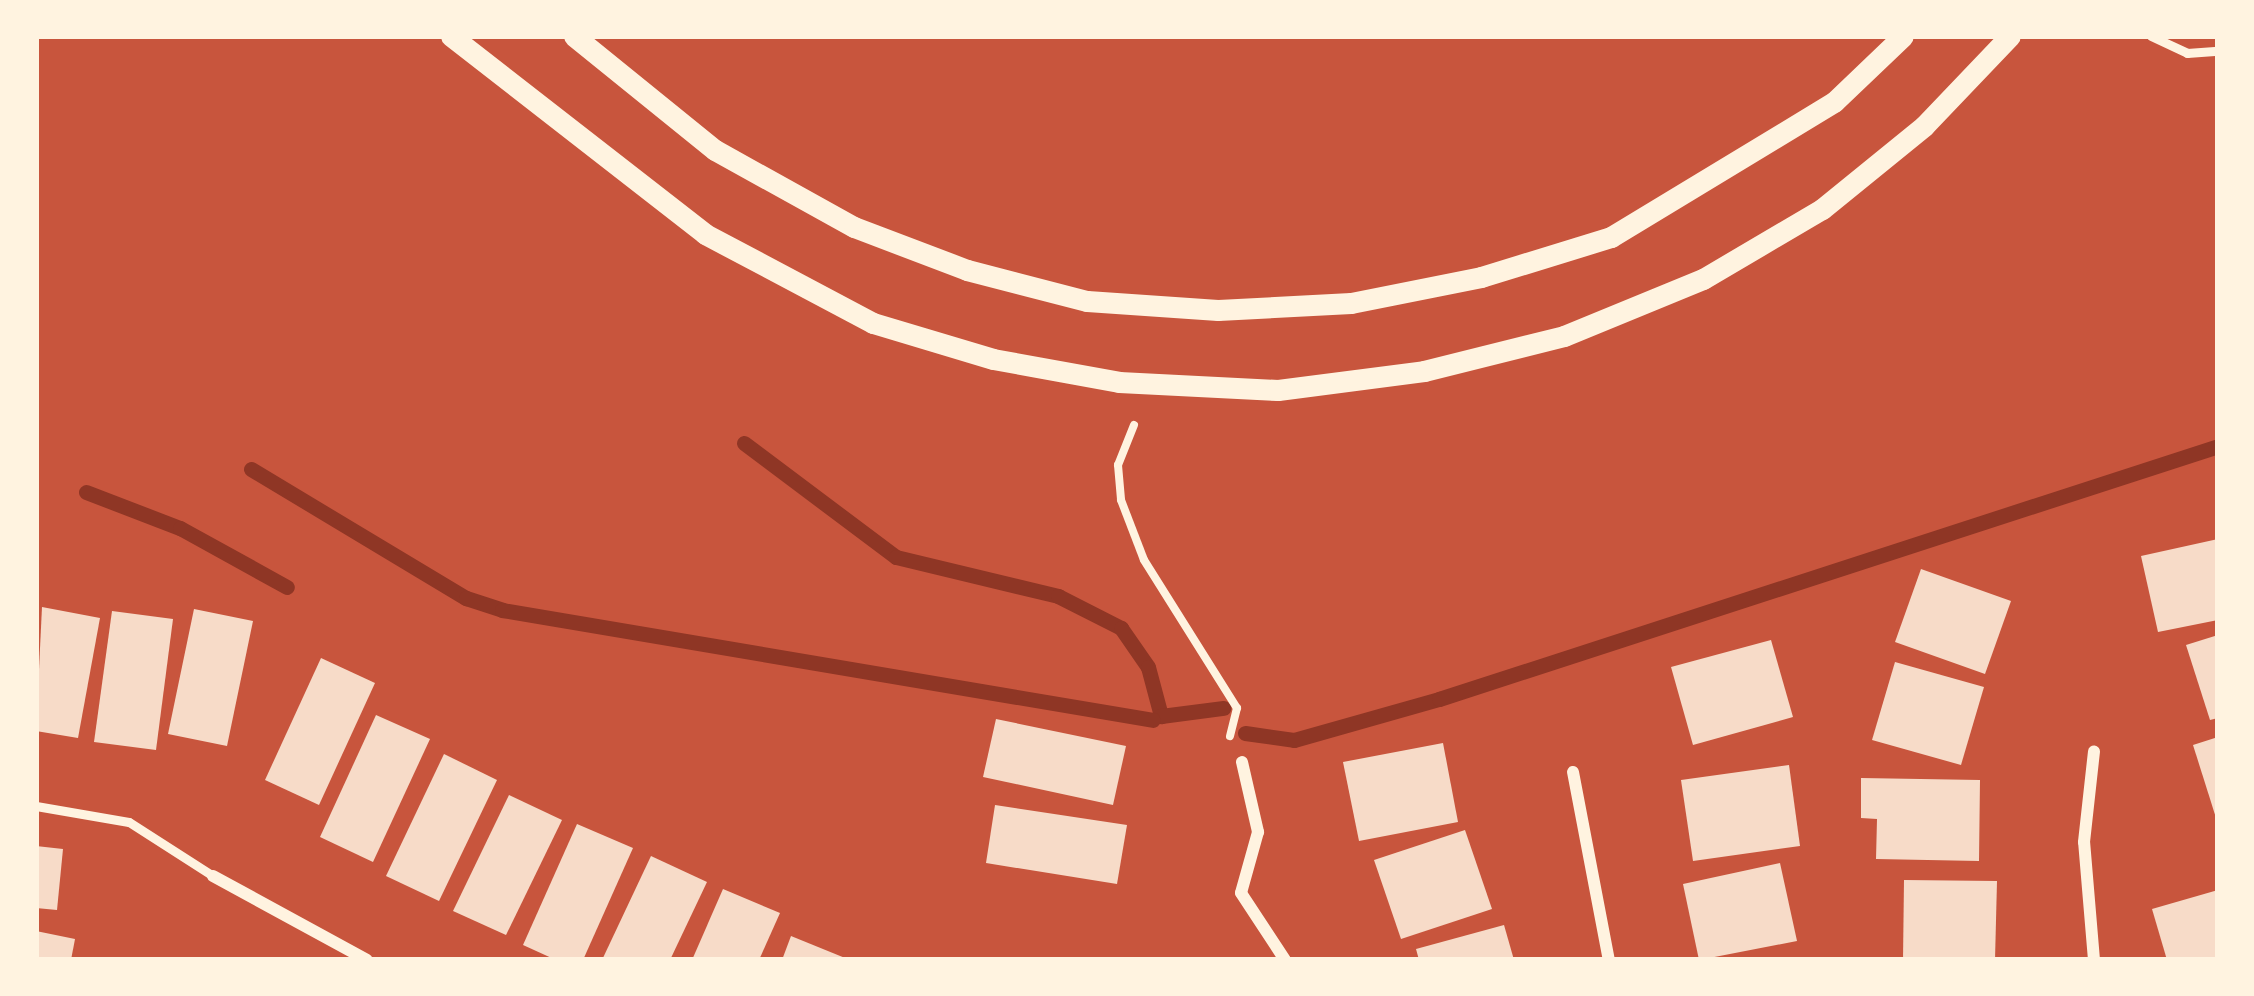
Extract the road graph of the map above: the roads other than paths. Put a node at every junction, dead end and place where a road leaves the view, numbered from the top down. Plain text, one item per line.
1 (451, 36) edge
2 (574, 36) edge
3 (1904, 36) edge
4 (2010, 36) edge
5 (2151, 36) edge
6 (2218, 51) edge
7 (2095, 752) dead end
8 (1242, 762) road end
9 (1573, 772) dead end
10 (36, 806) edge
11 (212, 876) joint
12 (367, 960) edge
13 (1286, 960) edge
14 (1609, 960) edge
15 (2094, 960) edge

1 - 4 street
2 - 3 street
5 - 6 lane
7 - 15 street
8 - 13 street
9 - 14 street
10 - 11 lane
11 - 12 street

